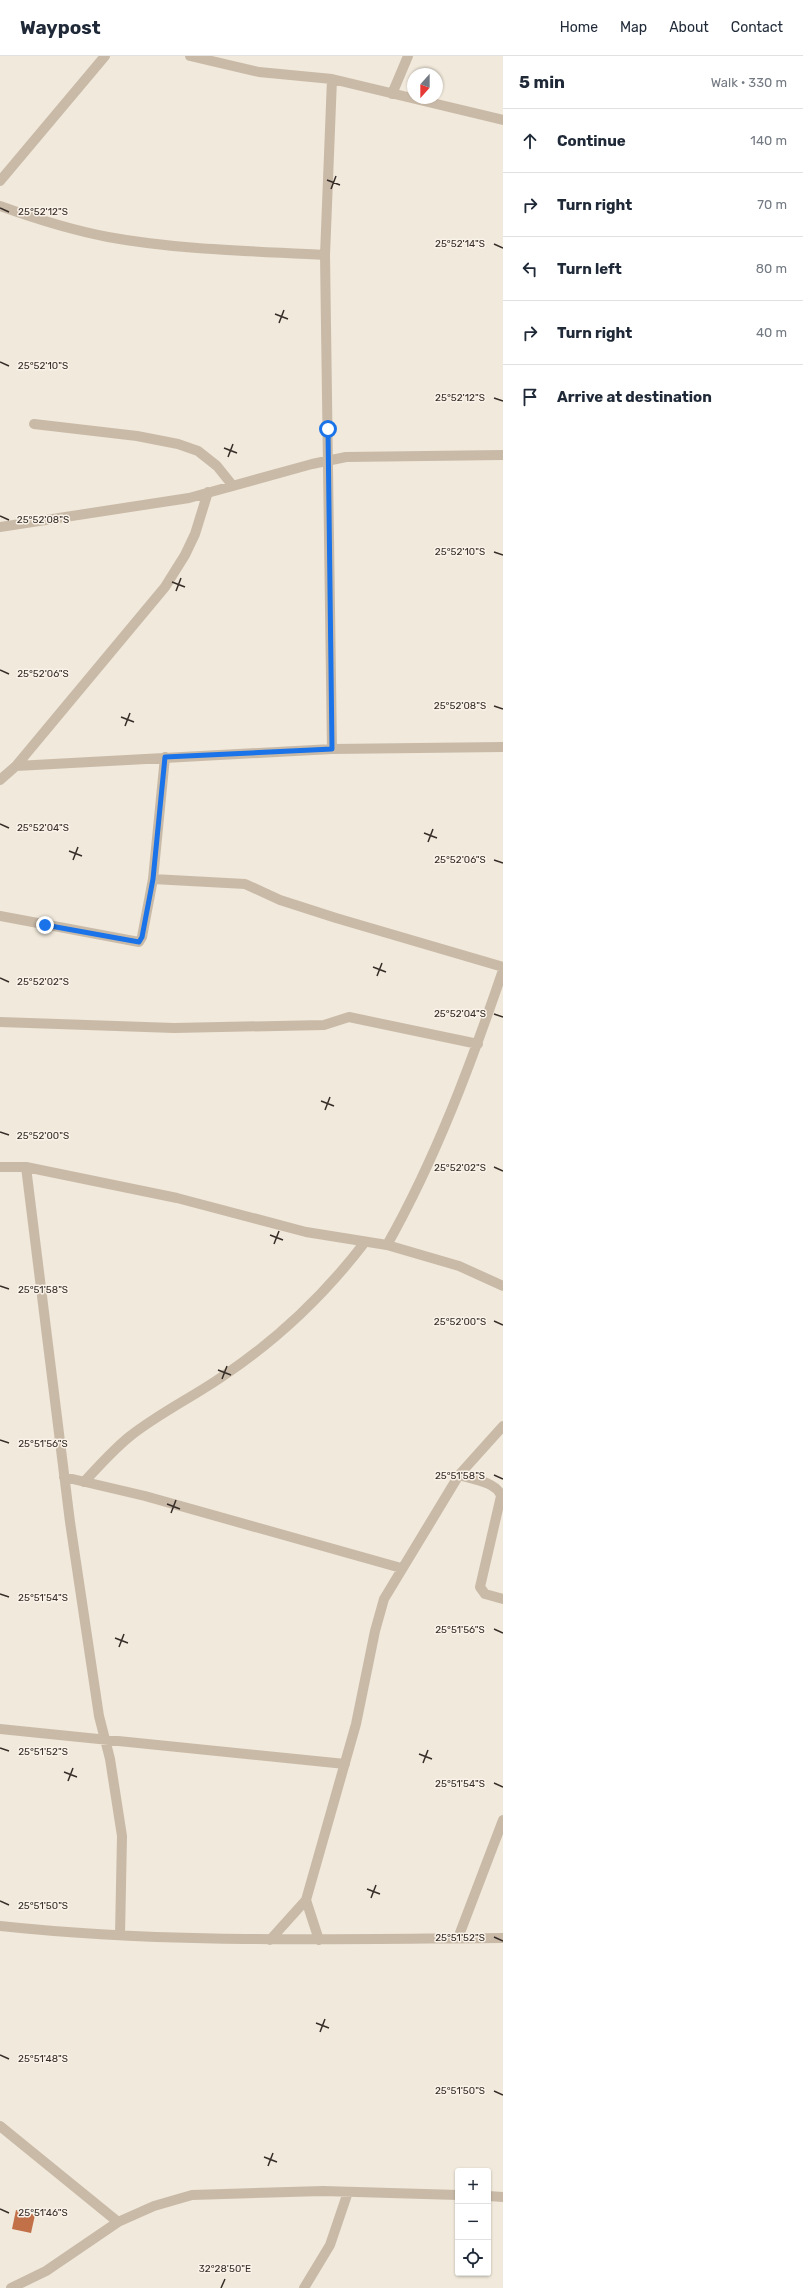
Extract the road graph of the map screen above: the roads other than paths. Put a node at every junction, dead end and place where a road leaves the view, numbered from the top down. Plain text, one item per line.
1 (105, 56) edge
2 (190, 56) edge
3 (408, 56) edge
4 (332, 79) junction
5 (392, 94) junction
6 (503, 120) edge
7 (0, 181) edge
8 (0, 206) edge
9 (325, 255) junction
10 (34, 424) dead end
11 (503, 455) edge
12 (328, 461) junction
13 (233, 486) junction
14 (208, 492) junction
15 (0, 527) edge
16 (503, 747) edge
17 (332, 749) junction
18 (165, 757) junction
19 (16, 766) junction
20 (0, 780) edge
21 (153, 879) junction
22 (0, 916) edge
23 (503, 967) edge
24 (503, 970) edge
25 (0, 1022) edge
26 (478, 1044) junction
27 (0, 1167) edge
28 (26, 1167) junction
29 (365, 1242) junction
30 (387, 1244) junction
31 (503, 1286) edge
32 (503, 1426) edge
33 (459, 1475) junction
34 (64, 1477) junction
35 (84, 1482) junction
36 (401, 1568) junction
37 (503, 1599) edge
38 (0, 1729) edge
39 (105, 1740) junction
40 (345, 1764) junction
41 (503, 1820) edge
42 (306, 1900) junction
43 (0, 1926) edge
44 (120, 1936) junction
45 (458, 1938) junction
46 (503, 1938) edge
47 (270, 1940) junction
48 (319, 1940) junction
49 (0, 2126) edge
50 (348, 2192) junction
51 (455, 2195) edge
52 (491, 2196) edge
53 (503, 2197) edge
54 (118, 2222) junction
55 (12, 2288) edge
56 (304, 2288) edge

1 - 7 street
2 - 4 street
3 - 5 street
4 - 5 street
4 - 9 street
5 - 6 street
8 - 9 street
9 - 12 street
10 - 13 street
11 - 12 street
12 - 13 street
12 - 17 street
13 - 14 street
14 - 15 street
14 - 19 street
16 - 17 street
17 - 18 street
18 - 19 street
18 - 21 street
19 - 20 street
21 - 22 street
21 - 23 street
24 - 26 street
25 - 26 street
26 - 30 street
27 - 28 street
28 - 29 street
28 - 34 street
29 - 30 street
29 - 35 street
30 - 31 street
32 - 33 street
33 - 36 street
33 - 37 street
34 - 35 street
34 - 39 street
35 - 36 street
36 - 40 street
38 - 39 street
39 - 40 street
39 - 44 street
40 - 42 street
41 - 45 street
42 - 47 street
42 - 48 street
43 - 44 street
44 - 47 street
45 - 46 street
45 - 48 street
47 - 48 street
49 - 54 street
50 - 51 street
50 - 54 street
50 - 56 street
52 - 53 street
54 - 55 street

